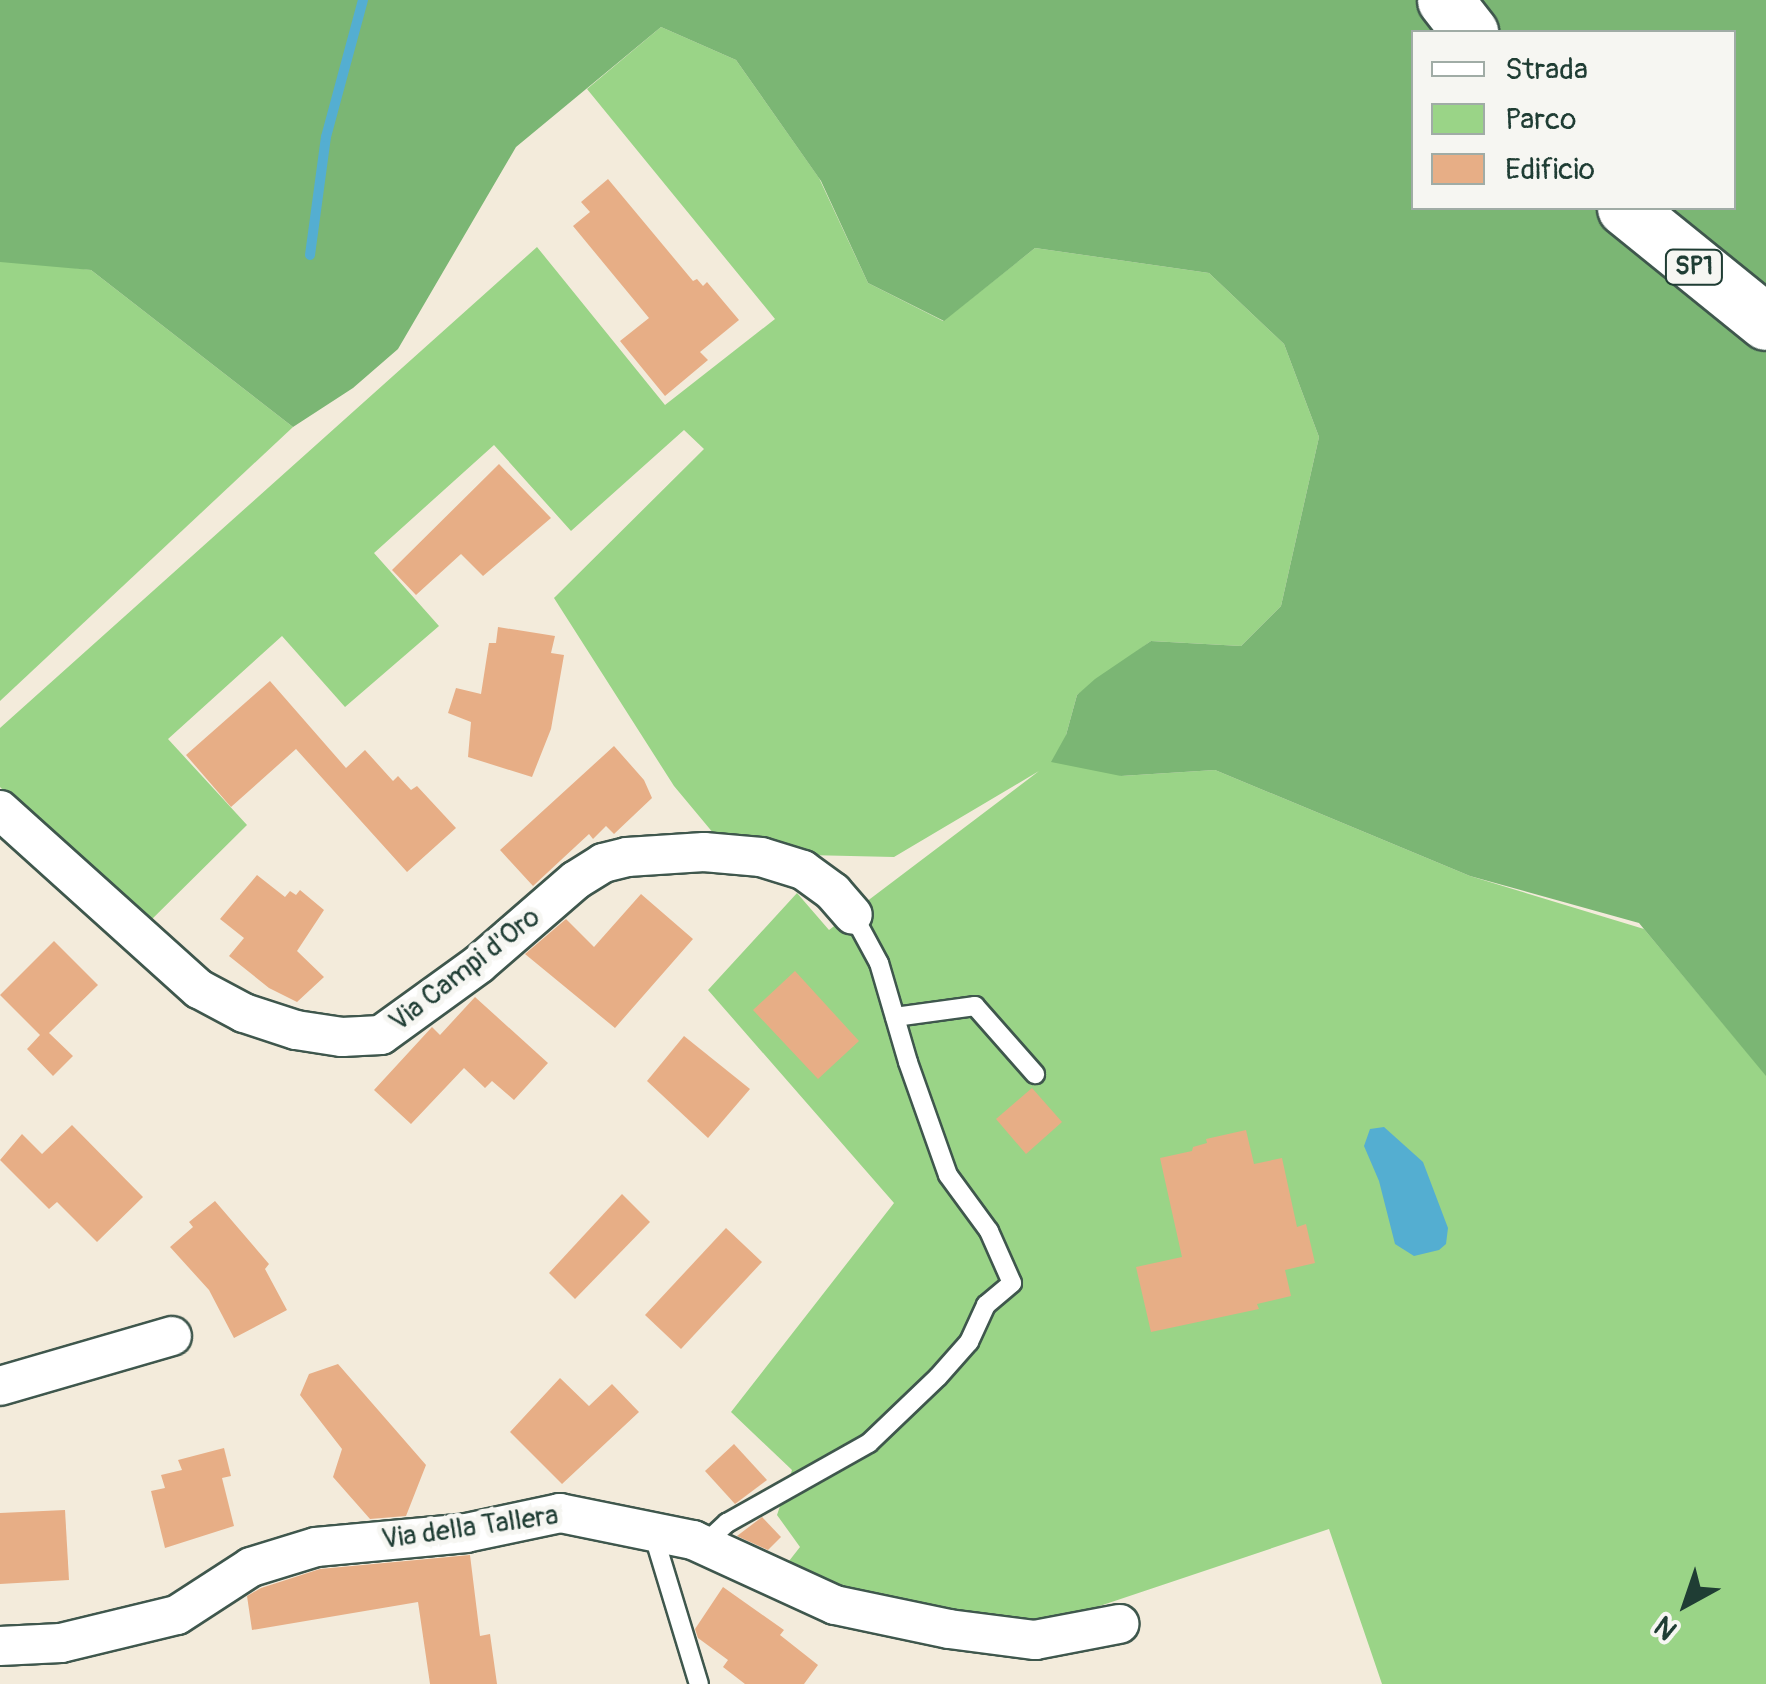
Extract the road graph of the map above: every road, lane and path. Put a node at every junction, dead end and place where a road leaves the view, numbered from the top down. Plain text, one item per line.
1 (1446, 0) edge
2 (1468, 30) edge
3 (1627, 210) edge
4 (1766, 322) edge
5 (0, 810) edge
6 (853, 915) joint
7 (894, 1017) junction
8 (1034, 1074) dead end
9 (172, 1336) dead end
10 (0, 1386) edge
11 (653, 1533) junction
12 (702, 1546) junction
13 (1119, 1624) dead end
14 (0, 1646) edge
15 (698, 1684) edge

1 - 2 main road
3 - 4 main road, SP1
5 - 6 street, Via Campi d'Oro
6 - 7 lane
7 - 8 lane
7 - 12 lane
9 - 10 street
11 - 12 street, Via della Tallera
11 - 14 street, Via della Tallera
11 - 15 lane
12 - 13 street, Via della Tallera

